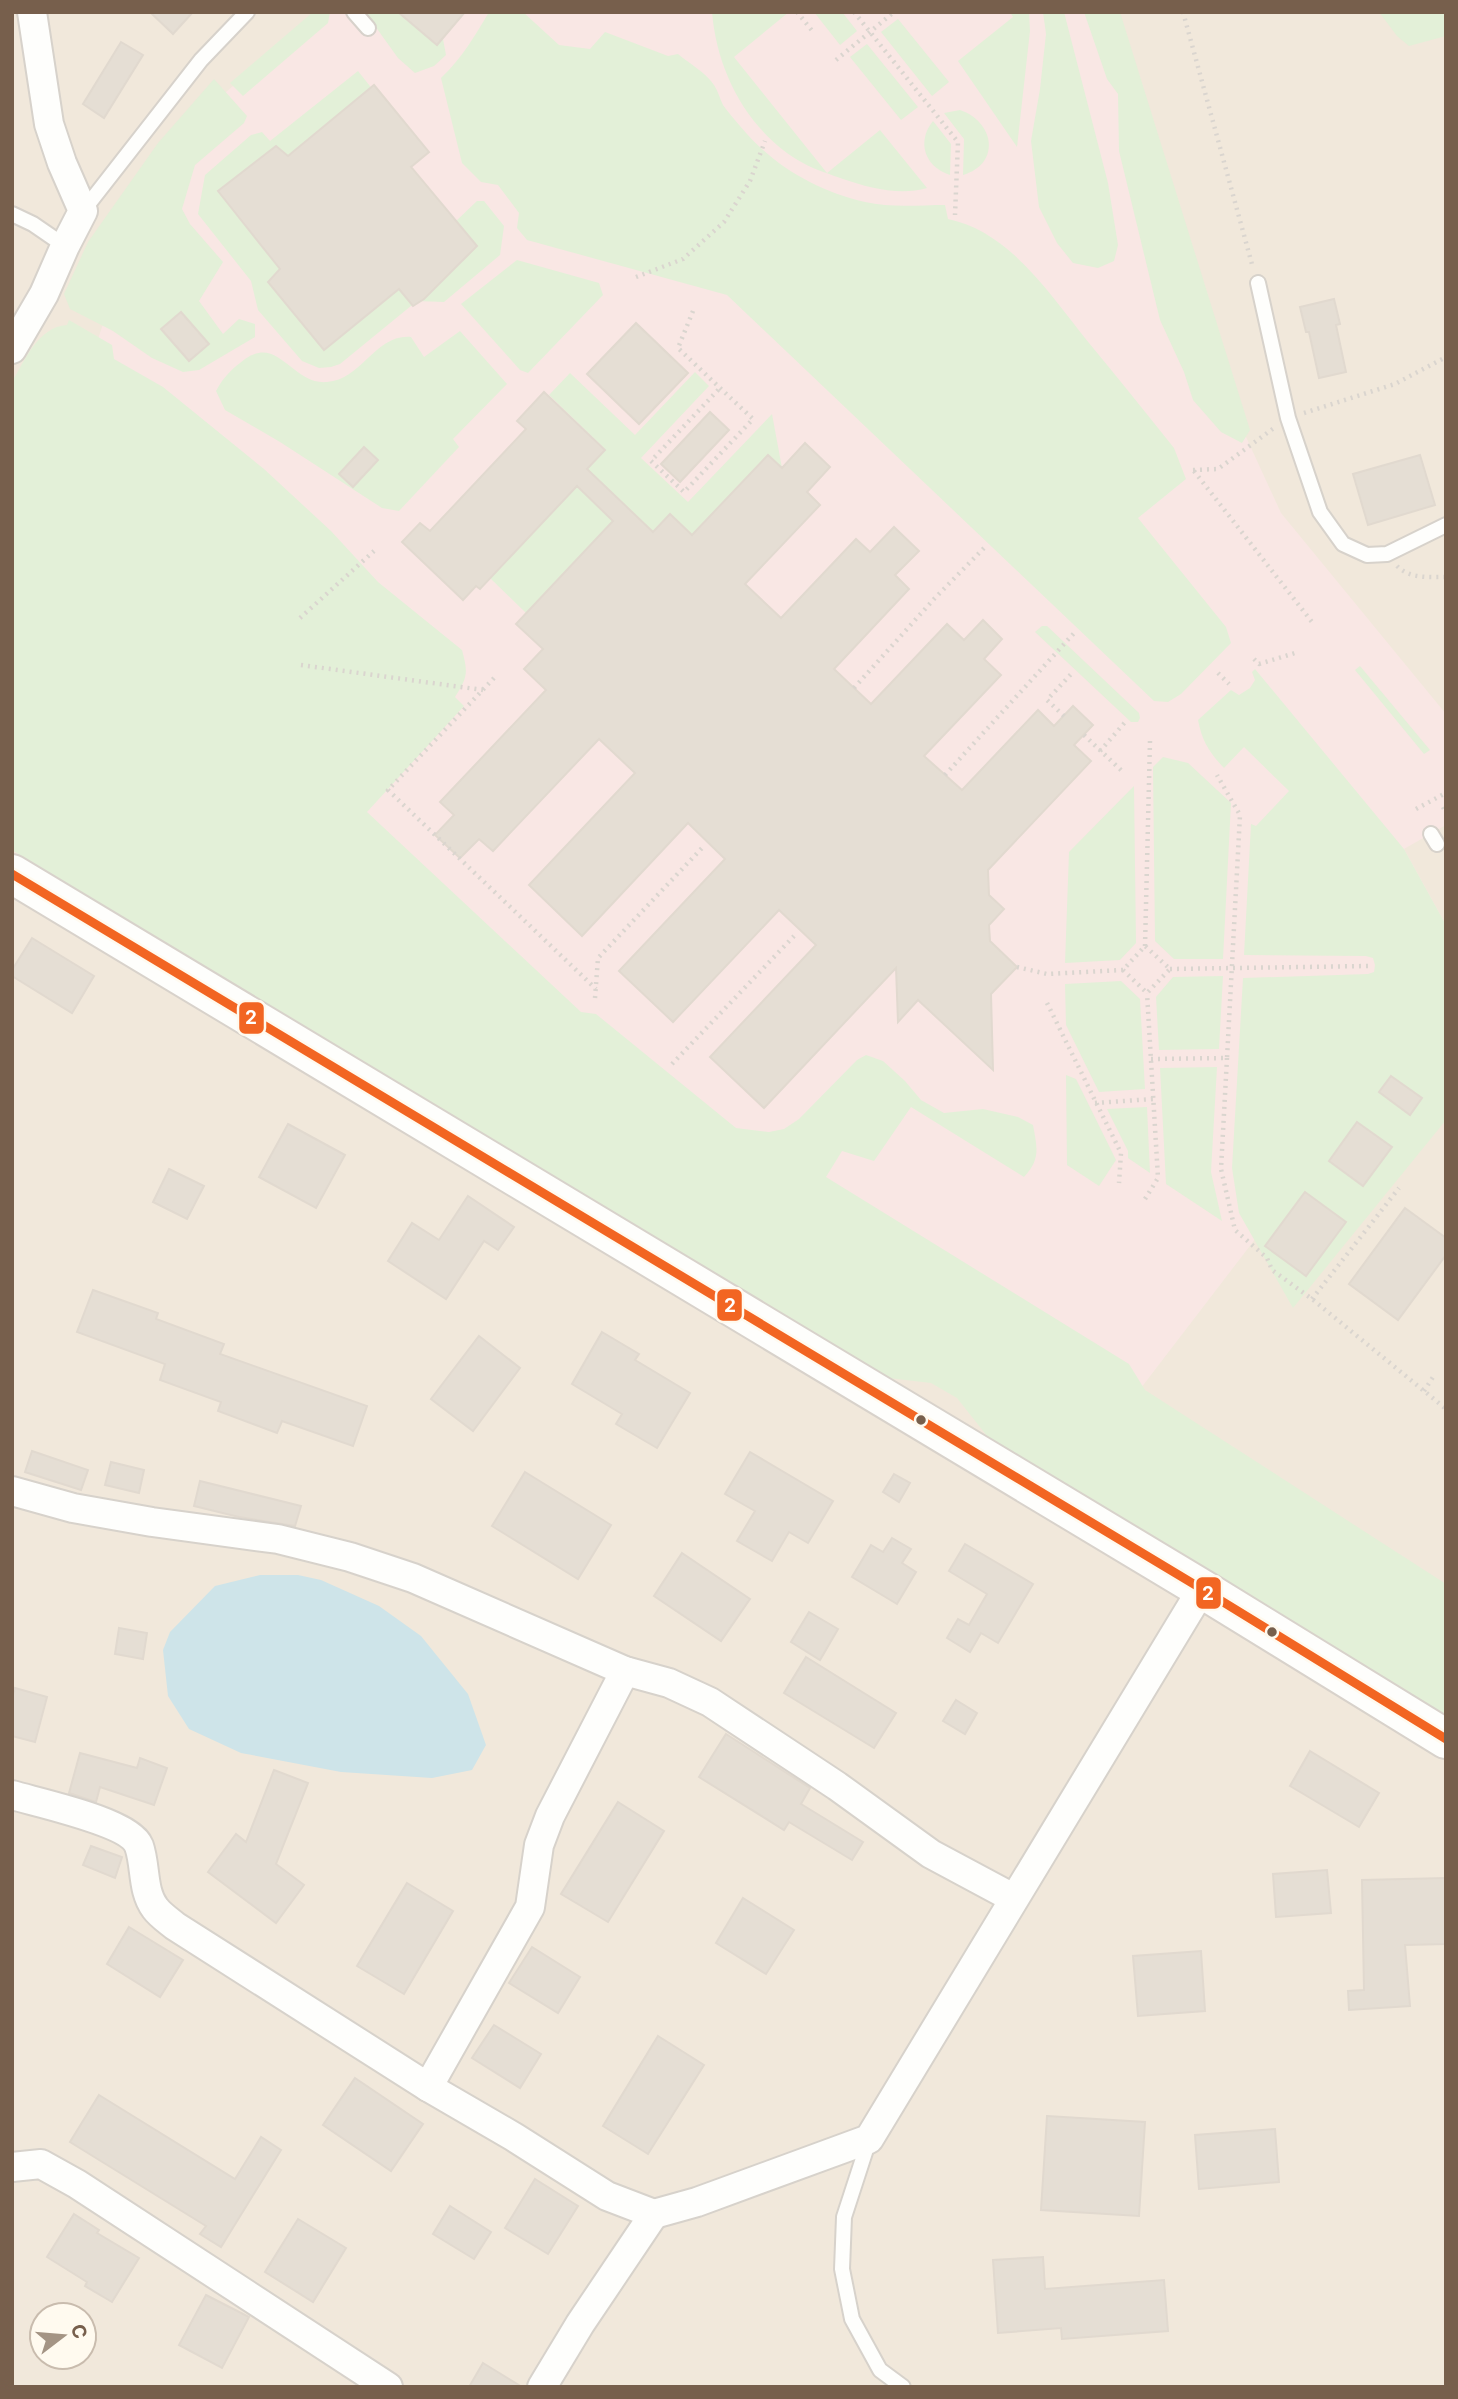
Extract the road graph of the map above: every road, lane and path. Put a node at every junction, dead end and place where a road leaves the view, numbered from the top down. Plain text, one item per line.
1 (32, 12) edge
2 (247, 12) edge
3 (354, 12) edge
4 (797, 12) edge
5 (854, 12) edge
6 (894, 12) edge
7 (1183, 12) edge
8 (368, 28) dead end
9 (870, 32) junction
10 (814, 33) dead end
11 (836, 60) dead end
12 (765, 141) dead end
13 (83, 211) junction
14 (12, 214) edge
15 (956, 215) dead end
16 (65, 246) junction
17 (636, 277) dead end
18 (1258, 283) joint
19 (693, 311) dead end
20 (12, 349) edge
21 (1446, 357) edge
22 (1395, 384) dead end
23 (720, 388) junction
24 (1218, 469) dead end
25 (1446, 525) edge
26 (986, 546) dead end
27 (374, 551) dead end
28 (1387, 554) junction
29 (1446, 577) edge
30 (300, 618) dead end
31 (1312, 622) dead end
32 (1075, 632) dead end
33 (1295, 653) dead end
34 (1254, 659) dead end
35 (301, 665) dead end
36 (1073, 672) dead end
37 (1218, 673) dead end
38 (494, 678) dead end
39 (1229, 684) dead end
40 (854, 688) dead end
41 (483, 691) junction
42 (1064, 716) dead end
43 (1127, 720) dead end
44 (1084, 735) dead end
45 (1150, 741) dead end
46 (1101, 751) junction
47 (1122, 771) dead end
48 (945, 775) dead end
49 (1217, 775) dead end
50 (1444, 793) dead end
51 (1416, 809) dead end
52 (702, 848) dead end
53 (12, 874) edge
54 (794, 936) dead end
55 (1145, 946) junction
56 (1368, 966) dead end
57 (1017, 967) dead end
58 (1232, 968) junction
59 (1170, 969) junction
60 (1123, 970) junction
61 (596, 989) junction
62 (1147, 993) junction
63 (595, 998) dead end
64 (1046, 1003) dead end
65 (1227, 1058) junction
66 (1151, 1059) junction
67 (672, 1064) dead end
68 (1153, 1100) junction
69 (1095, 1103) junction
70 (1119, 1182) dead end
71 (1399, 1188) dead end
72 (1145, 1199) dead end
73 (1312, 1299) junction
74 (1435, 1374) dead end
75 (1424, 1391) junction
76 (1446, 1409) edge
77 (12, 1491) edge
78 (1202, 1589) junction
79 (625, 1671) junction
80 (1446, 1739) edge
81 (12, 1795) edge
82 (1013, 1898) junction
83 (428, 2088) junction
84 (869, 2139) junction
85 (12, 2167) edge
86 (654, 2214) junction
87 (388, 2387) edge
88 (542, 2387) edge
89 (903, 2387) edge

1 - 13 street
2 - 13 lane
3 - 8 lane
4 - 10 path
5 - 9 path
6 - 9 path
7 - 18 path
9 - 11 path
9 - 15 path
12 - 17 path
13 - 16 street
14 - 16 lane
16 - 20 street
18 - 28 lane
19 - 23 path
21 - 22 path
23 - 23 path
24 - 31 path
25 - 28 lane
26 - 40 path
27 - 30 path
28 - 29 path
32 - 48 path
33 - 34 path
35 - 41 path
36 - 42 path
37 - 39 path
38 - 41 path
41 - 61 path
43 - 46 path
44 - 46 path
45 - 55 path
46 - 47 path
49 - 58 path
50 - 51 path
52 - 61 path
53 - 78 main road
54 - 67 path
55 - 59 path
55 - 60 path
56 - 58 path
57 - 60 path
58 - 59 path
58 - 65 path
59 - 62 path
60 - 62 path
61 - 63 path
62 - 66 path
64 - 69 path
65 - 66 path
65 - 73 path
66 - 68 path
68 - 69 path
68 - 72 path
69 - 70 path
71 - 73 path
73 - 75 path
74 - 75 path
75 - 76 path
77 - 79 street
78 - 80 main road
78 - 82 street
79 - 82 street
79 - 83 street
81 - 83 street
82 - 84 street
83 - 86 street
84 - 86 street
84 - 89 lane
85 - 87 street
86 - 88 street

